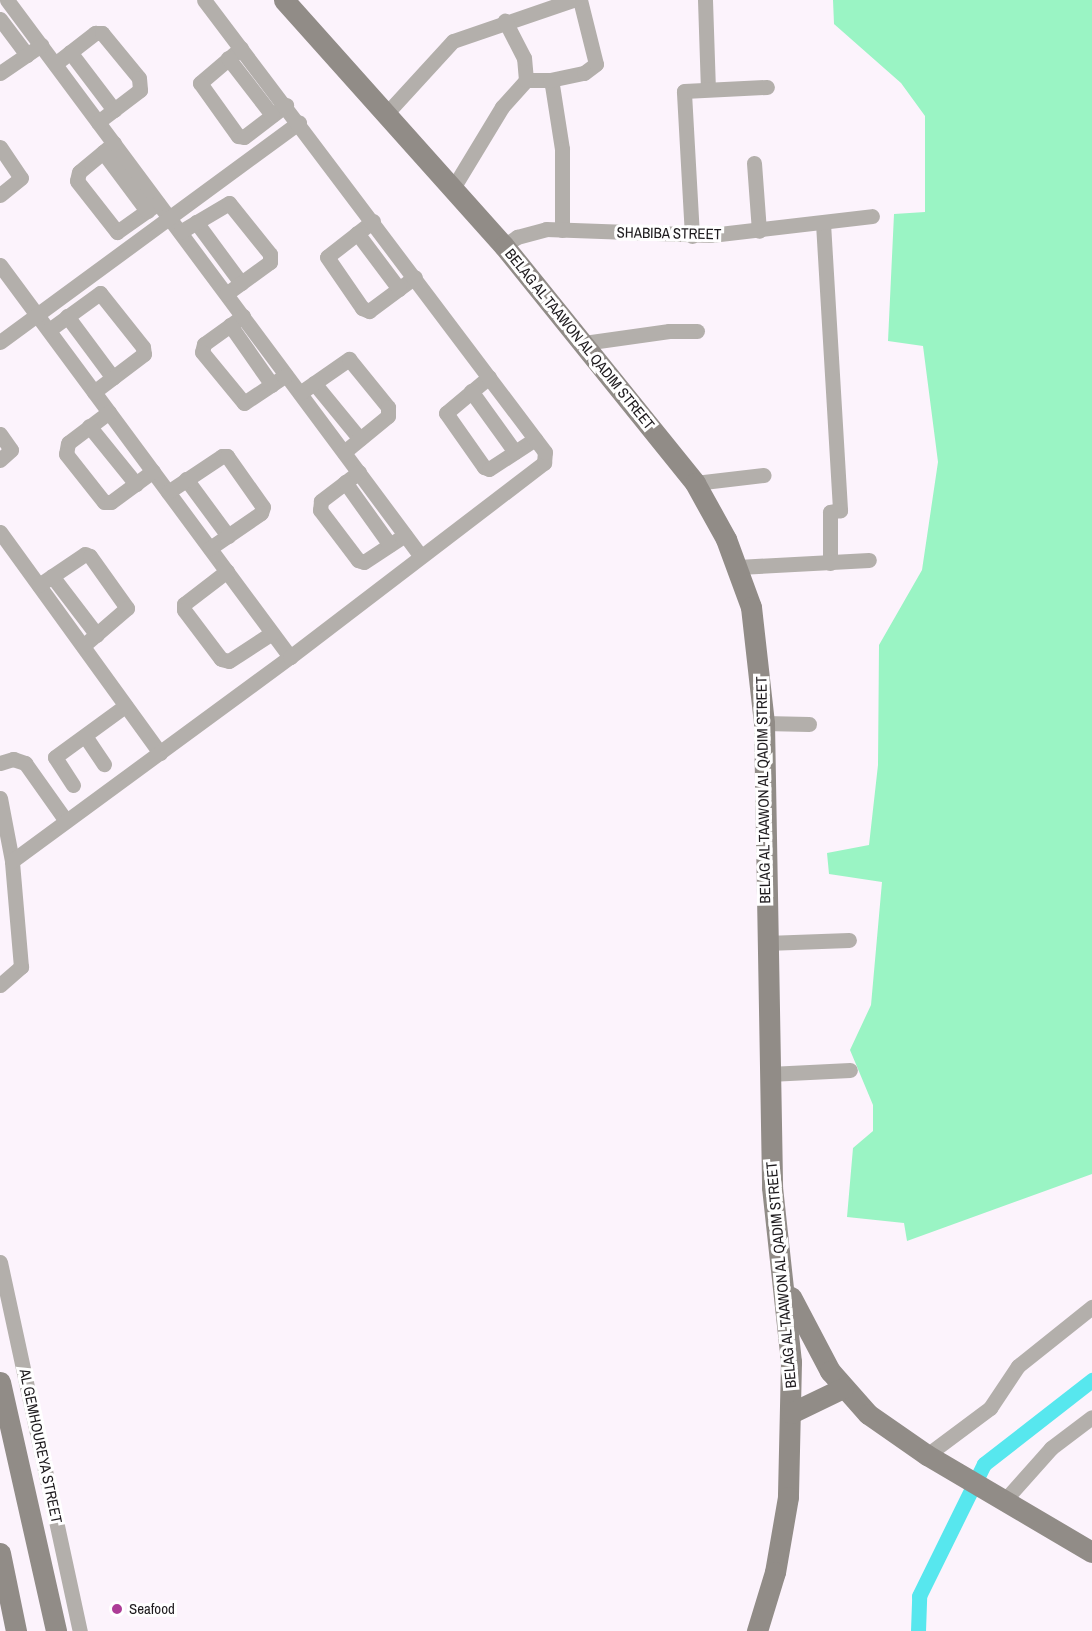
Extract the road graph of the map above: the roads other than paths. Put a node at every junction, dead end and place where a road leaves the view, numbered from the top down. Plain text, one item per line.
1 (7, 0) edge
2 (204, 0) edge
3 (284, 0) edge
4 (573, 0) edge
5 (580, 0) edge
6 (705, 0) edge
7 (0, 19) edge
8 (505, 21) junction
9 (41, 45) junction
10 (241, 48) junction
11 (70, 52) junction
12 (27, 55) junction
13 (228, 58) junction
14 (55, 64) junction
15 (0, 73) edge
16 (526, 80) junction
17 (550, 80) junction
18 (767, 87) dead end
19 (708, 89) junction
20 (286, 105) junction
21 (114, 110) junction
22 (386, 114) junction
23 (272, 116) junction
24 (98, 122) junction
25 (299, 122) junction
26 (0, 147) edge
27 (108, 148) junction
28 (754, 163) dead end
29 (453, 188) junction
30 (0, 195) edge
31 (153, 207) junction
32 (872, 216) dead end
33 (169, 218) junction
34 (373, 221) junction
35 (196, 222) junction
36 (823, 223) junction
37 (562, 230) junction
38 (759, 231) junction
39 (180, 232) junction
40 (357, 233) junction
41 (692, 236) junction
42 (504, 246) junction
43 (0, 265) edge
44 (415, 277) junction
45 (241, 283) junction
46 (399, 289) junction
47 (226, 294) junction
48 (36, 314) junction
49 (67, 316) junction
50 (236, 321) junction
51 (49, 330) junction
52 (697, 332) dead end
53 (0, 342) edge
54 (584, 343) junction
55 (286, 375) junction
56 (489, 377) junction
57 (113, 378) junction
58 (314, 383) junction
59 (272, 385) junction
60 (471, 391) junction
61 (94, 392) junction
62 (300, 393) junction
63 (109, 412) junction
64 (90, 426) junction
65 (0, 434) edge
66 (360, 439) junction
67 (535, 439) junction
68 (344, 452) junction
69 (515, 452) junction
70 (0, 460) edge
71 (153, 471) junction
72 (359, 472) junction
73 (764, 474) dead end
74 (186, 479) junction
75 (345, 482) junction
76 (695, 483) junction
77 (136, 484) junction
78 (168, 492) junction
79 (0, 532) edge
80 (405, 535) junction
81 (228, 536) junction
82 (390, 545) junction
83 (210, 549) junction
84 (420, 555) junction
85 (869, 560) dead end
86 (830, 562) junction
87 (738, 567) junction
88 (227, 571) junction
89 (52, 576) junction
90 (39, 585) junction
91 (272, 633) junction
92 (97, 635) junction
93 (83, 646) junction
94 (290, 657) junction
95 (125, 706) junction
96 (764, 723) junction
97 (809, 724) dead end
98 (85, 736) junction
99 (160, 753) junction
100 (0, 763) edge
101 (104, 764) dead end
102 (73, 785) dead end
103 (0, 798) edge
104 (66, 821) junction
105 (12, 861) junction
106 (849, 940) dead end
107 (766, 943) junction
108 (0, 985) edge
109 (850, 1070) dead end
110 (769, 1074) junction
111 (0, 1262) edge
112 (782, 1268) junction
113 (1092, 1307) edge
114 (0, 1382) edge
115 (843, 1388) junction
116 (790, 1413) junction
117 (1092, 1417) edge
118 (933, 1458) junction
119 (1003, 1500) junction
120 (1092, 1552) edge
121 (0, 1553) edge
122 (16, 1631) edge
123 (57, 1631) edge
124 (80, 1631) edge
125 (757, 1631) edge

1 - 9 street
2 - 10 street
3 - 22 street, BELAG AL TAAWON AL QADIM STREET
4 - 8 street
5 - 17 street
6 - 19 street
7 - 12 street
8 - 16 street
8 - 22 street
9 - 12 street
9 - 14 street
10 - 13 street
10 - 20 street
11 - 14 street
11 - 21 street
11 - 21 street
12 - 15 street
13 - 23 street
13 - 23 street
14 - 24 street
16 - 17 street
16 - 29 street
17 - 37 street
18 - 19 street
19 - 41 street
20 - 23 street
20 - 25 street
21 - 24 street
22 - 29 street, BELAG AL TAAWON AL QADIM STREET
24 - 27 street
25 - 33 street
25 - 34 street
26 - 30 street
27 - 31 street
27 - 31 street
28 - 38 street
29 - 42 street, BELAG AL TAAWON AL QADIM STREET
31 - 33 street
32 - 36 street, SHABIBA STREET
33 - 39 street
33 - 48 street
34 - 40 street
34 - 44 street
35 - 39 street
35 - 45 street
35 - 45 street
36 - 38 street, SHABIBA STREET
36 - 86 street
37 - 41 street, SHABIBA STREET
37 - 42 street, SHABIBA STREET
38 - 41 street, SHABIBA STREET
39 - 47 street
40 - 46 street
40 - 46 street
42 - 54 street, BELAG AL TAAWON AL QADIM STREET
43 - 48 street
44 - 46 street
44 - 56 street
45 - 47 street
47 - 50 street
48 - 51 street
48 - 53 street
49 - 51 street
49 - 57 street
49 - 57 street
50 - 55 street
50 - 59 street
50 - 59 street
51 - 61 street
52 - 54 street
54 - 76 street, BELAG AL TAAWON AL QADIM STREET
55 - 59 street
55 - 62 street
56 - 60 street
56 - 67 street
57 - 61 street
58 - 62 street
58 - 66 street
58 - 66 street
60 - 69 street
60 - 69 street
61 - 63 street
62 - 68 street
63 - 64 street
63 - 71 street
64 - 77 street
64 - 77 street
65 - 70 street
66 - 68 street
67 - 69 street
67 - 84 street
68 - 72 street
71 - 77 street
71 - 78 street
72 - 75 street
72 - 80 street
73 - 76 street
74 - 78 street
74 - 81 street
74 - 81 street
75 - 82 street
75 - 82 street
76 - 87 street, BELAG AL TAAWON AL QADIM STREET
78 - 83 street
79 - 90 street
80 - 82 street
80 - 84 street
81 - 83 street
83 - 88 street
84 - 94 street
85 - 86 street
86 - 87 street
87 - 96 street, BELAG AL TAAWON AL QADIM STREET
88 - 91 street
88 - 91 street
89 - 90 street
89 - 92 street
89 - 92 street
90 - 93 street
91 - 94 street
92 - 93 street
93 - 95 street
94 - 99 street
95 - 98 street
95 - 99 street
96 - 97 street
96 - 107 street, BELAG AL TAAWON AL QADIM STREET
98 - 101 street
98 - 102 street
99 - 104 street
100 - 104 street
103 - 105 street
104 - 105 street
105 - 108 street
106 - 107 street
107 - 110 street, BELAG AL TAAWON AL QADIM STREET
109 - 110 street
110 - 112 street, BELAG AL TAAWON AL QADIM STREET
111 - 124 street, AL GEMHOUREYA STREET
112 - 115 street
112 - 116 street, BELAG AL TAAWON AL QADIM STREET
113 - 118 street
114 - 123 street
115 - 116 street
115 - 118 street
116 - 125 street, BELAG AL TAAWON AL QADIM STREET
117 - 119 street
118 - 119 street
119 - 120 street
121 - 122 street

